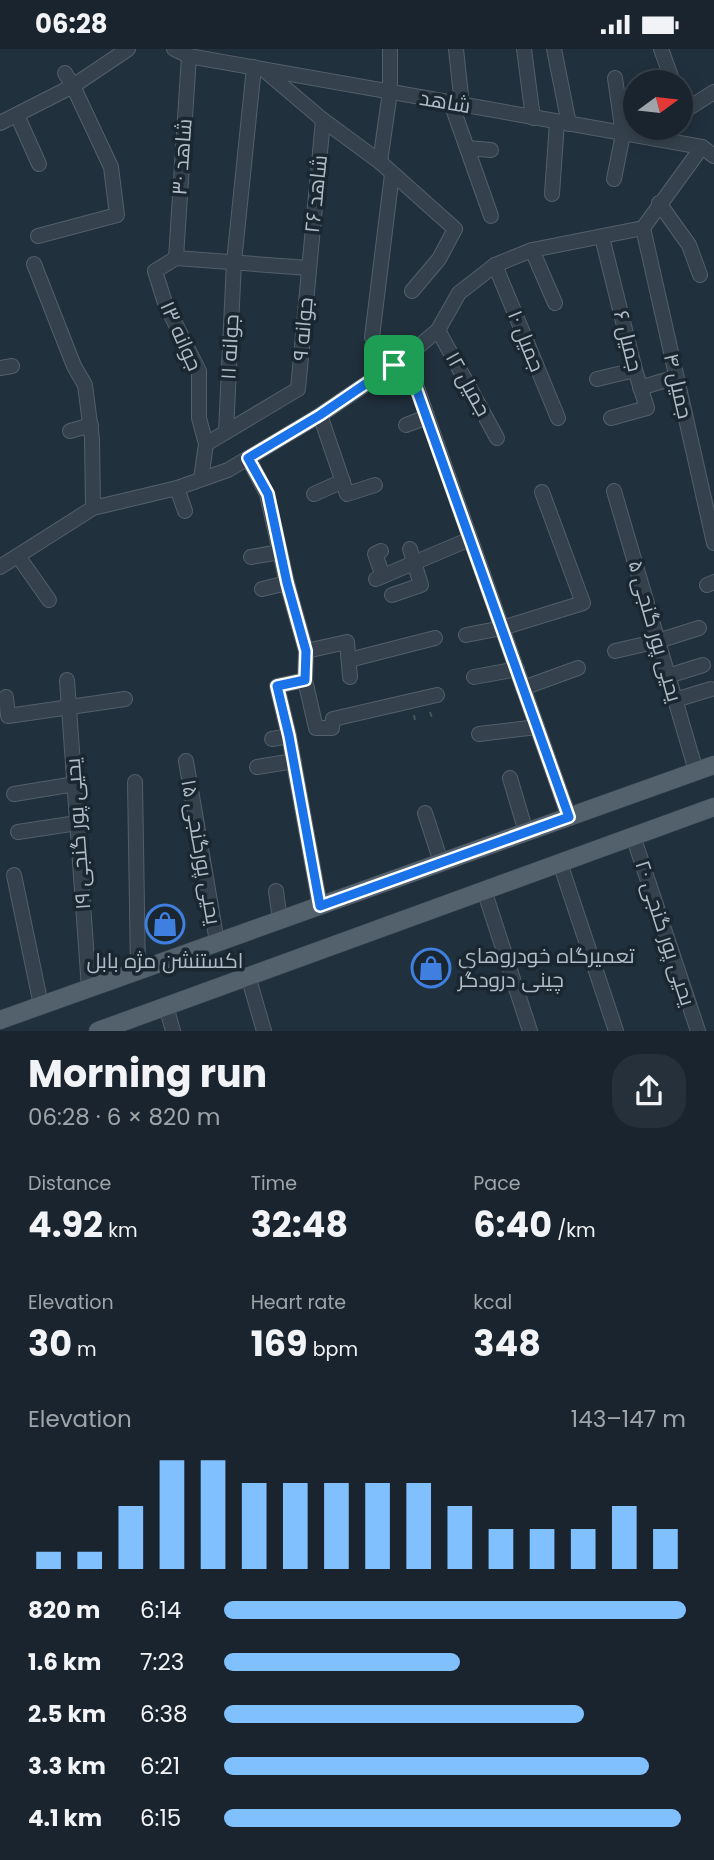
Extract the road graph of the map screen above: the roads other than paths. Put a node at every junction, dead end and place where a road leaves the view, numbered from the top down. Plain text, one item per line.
1 (128, 49) edge
2 (174, 49) edge
3 (390, 49) edge
4 (456, 49) edge
5 (524, 49) edge
6 (554, 49) edge
7 (661, 49) edge
8 (189, 56) junction
9 (258, 68) junction
10 (669, 70) edge
11 (615, 78) dead end
12 (69, 79) junction
13 (390, 92) junction
14 (714, 92) edge
15 (456, 104) junction
16 (693, 104) edge
17 (17, 115) junction
18 (533, 118) junction
19 (323, 120) junction
20 (0, 123) edge
21 (563, 123) junction
22 (623, 134) junction
23 (662, 140) edge
24 (702, 147) junction
25 (467, 148) junction
26 (491, 150) dead end
27 (714, 156) edge
28 (380, 162) junction
29 (39, 164) dead end
30 (392, 174) junction
31 (614, 179) dead end
32 (552, 194) dead end
33 (659, 203) junction
34 (491, 216) dead end
35 (643, 228) junction
36 (38, 236) dead end
37 (602, 237) junction
38 (532, 250) junction
39 (176, 258) junction
40 (234, 262) junction
41 (34, 264) dead end
42 (495, 265) junction
43 (308, 268) junction
44 (700, 275) dead end
45 (412, 291) dead end
46 (555, 303) dead end
47 (438, 330) junction
48 (400, 361) junction
49 (635, 370) junction
50 (676, 377) junction
51 (597, 379) dead end
52 (640, 388) junction
53 (320, 415) junction
54 (427, 417) junction
55 (558, 418) dead end
56 (611, 418) dead end
57 (90, 425) junction
58 (406, 425) dead end
59 (70, 431) dead end
60 (226, 432) junction
61 (497, 438) dead end
62 (206, 444) junction
63 (248, 458) junction
64 (201, 479) junction
65 (343, 481) junction
66 (375, 485) dead end
67 (177, 488) junction
68 (614, 491) dead end
69 (542, 492) dead end
70 (314, 493) dead end
71 (93, 507) junction
72 (186, 511) dead end
73 (470, 539) junction
74 (714, 543) edge
75 (381, 551) dead end
76 (280, 552) junction
77 (18, 556) junction
78 (413, 556) junction
79 (251, 557) dead end
80 (0, 567) edge
81 (287, 583) junction
82 (262, 589) dead end
83 (392, 595) dead end
84 (49, 600) dead end
85 (502, 628) junction
86 (699, 628) dead end
87 (466, 635) dead end
88 (435, 638) dead end
89 (658, 641) junction
90 (306, 651) junction
91 (615, 651) dead end
92 (349, 660) junction
93 (703, 665) dead end
94 (578, 668) dead end
95 (517, 669) junction
96 (668, 676) junction
97 (350, 677) dead end
98 (474, 677) dead end
99 (67, 680) dead end
100 (305, 680) junction
101 (523, 688) junction
102 (711, 689) dead end
103 (437, 695) dead end
104 (6, 697) dead end
105 (125, 699) dead end
106 (675, 700) junction
107 (69, 708) junction
108 (537, 727) junction
109 (479, 734) dead end
110 (289, 736) junction
111 (272, 739) dead end
112 (186, 761) dead end
113 (294, 761) junction
114 (714, 765) edge
115 (257, 767) dead end
116 (696, 771) junction
117 (510, 778) dead end
118 (135, 782) dead end
119 (75, 784) junction
120 (14, 794) dead end
121 (714, 807) edge
122 (425, 813) dead end
123 (569, 817) junction
124 (77, 823) junction
125 (18, 832) dead end
126 (526, 832) junction
127 (633, 836) junction
128 (441, 862) junction
129 (560, 863) junction
130 (14, 875) dead end
131 (484, 890) junction
132 (276, 891) dead end
133 (320, 906) junction
134 (280, 920) junction
135 (217, 942) junction
136 (138, 971) junction
137 (248, 976) junction
138 (89, 988) junction
139 (41, 1005) junction
140 (166, 1006) junction
141 (0, 1020) edge
142 (98, 1031) edge
143 (173, 1031) edge
144 (264, 1031) edge
145 (530, 1031) edge
146 (616, 1031) edge
147 (698, 1031) edge

1 - 12 street
2 - 8 street, شاهد
3 - 13 street
4 - 15 street
5 - 18 street
6 - 21 street
7 - 10 street
8 - 9 street, شاهد
8 - 39 street, شاهد ۳۰
9 - 13 street, شاهد
9 - 19 street
9 - 40 street, جوانه ۱۱
11 - 22 street
12 - 17 street
12 - 36 street
13 - 15 street, شاهد
13 - 28 street
14 - 16 street
15 - 18 street, شاهد
15 - 25 street
17 - 20 street
17 - 29 street
18 - 21 street, شاهد
19 - 28 street
19 - 43 street, شاهد ۲۶
21 - 22 street, شاهد
21 - 32 street
22 - 31 street
23 - 24 street, شاهد
24 - 27 street, شاهد
24 - 33 street
25 - 26 street
25 - 34 street
28 - 30 street
30 - 45 street
30 - 48 street
33 - 35 street
33 - 44 street
35 - 37 street
35 - 50 street, جمیل ۴
37 - 38 street
37 - 49 street, جمیل ۶
38 - 42 street
38 - 46 street
39 - 40 street
39 - 62 street, جوانه ۱۳
40 - 43 street
40 - 60 street, جوانه ۱۱
41 - 57 street
42 - 47 street
42 - 55 street, جمیل ۱۰
43 - 60 street, جوانه ۹
47 - 48 street
47 - 61 street, جمیل ۱۲
48 - 53 street
48 - 54 street
49 - 51 street
49 - 52 street, جمیل ۶
50 - 52 street
50 - 74 street, جمیل ۴
52 - 56 street, جمیل ۶
53 - 63 street
53 - 65 street
54 - 58 street
54 - 73 street
57 - 59 street
57 - 71 street
60 - 62 street
62 - 64 street, جوانه ۱۳
63 - 64 street
63 - 76 street
64 - 67 street
65 - 66 street
65 - 70 street
67 - 71 street
67 - 72 street
68 - 89 street, یحیی پور گنجی ۵
69 - 85 street
71 - 77 street
73 - 78 street
73 - 85 street
75 - 78 street
76 - 79 street
76 - 81 street
77 - 80 street
77 - 84 street
78 - 83 street
81 - 82 street
81 - 90 street
85 - 87 street
85 - 95 street
86 - 89 street
88 - 92 street
89 - 91 street
89 - 96 street, یحیی پور گنجی ۵
90 - 92 street
90 - 100 street
92 - 97 street
93 - 96 street
94 - 101 street
95 - 98 street
95 - 101 street
96 - 106 street, یحیی پور گنجی ۵
99 - 107 street, یحیی پور گنجی ۱۹
100 - 103 street
100 - 110 street
101 - 108 street
102 - 106 street
104 - 107 street
105 - 107 street
106 - 116 street, یحیی پور گنجی ۵
107 - 119 street, یحیی پور گنجی ۱۹
108 - 109 street
108 - 123 street
110 - 111 street
110 - 113 street
112 - 135 street, یحیی پورگنجی ۱۵
113 - 115 street
113 - 133 street
114 - 116 main road
116 - 123 main road
117 - 126 street
118 - 136 street
119 - 120 street
119 - 124 street, یحیی پور گنجی ۱۹
121 - 127 main road
122 - 128 street
123 - 126 main road
124 - 125 street
124 - 138 street, یحیی پور گنجی ۱۹
126 - 128 main road
127 - 129 main road
127 - 147 street, یحیی پور گنجی ۲۰
128 - 133 main road
129 - 131 main road
129 - 146 street
130 - 139 street
131 - 137 main road
131 - 145 street
132 - 134 street
133 - 134 main road
134 - 135 main road
135 - 136 main road
136 - 138 main road
137 - 140 main road
137 - 144 street
138 - 139 main road
139 - 141 main road
140 - 142 main road
140 - 143 street

